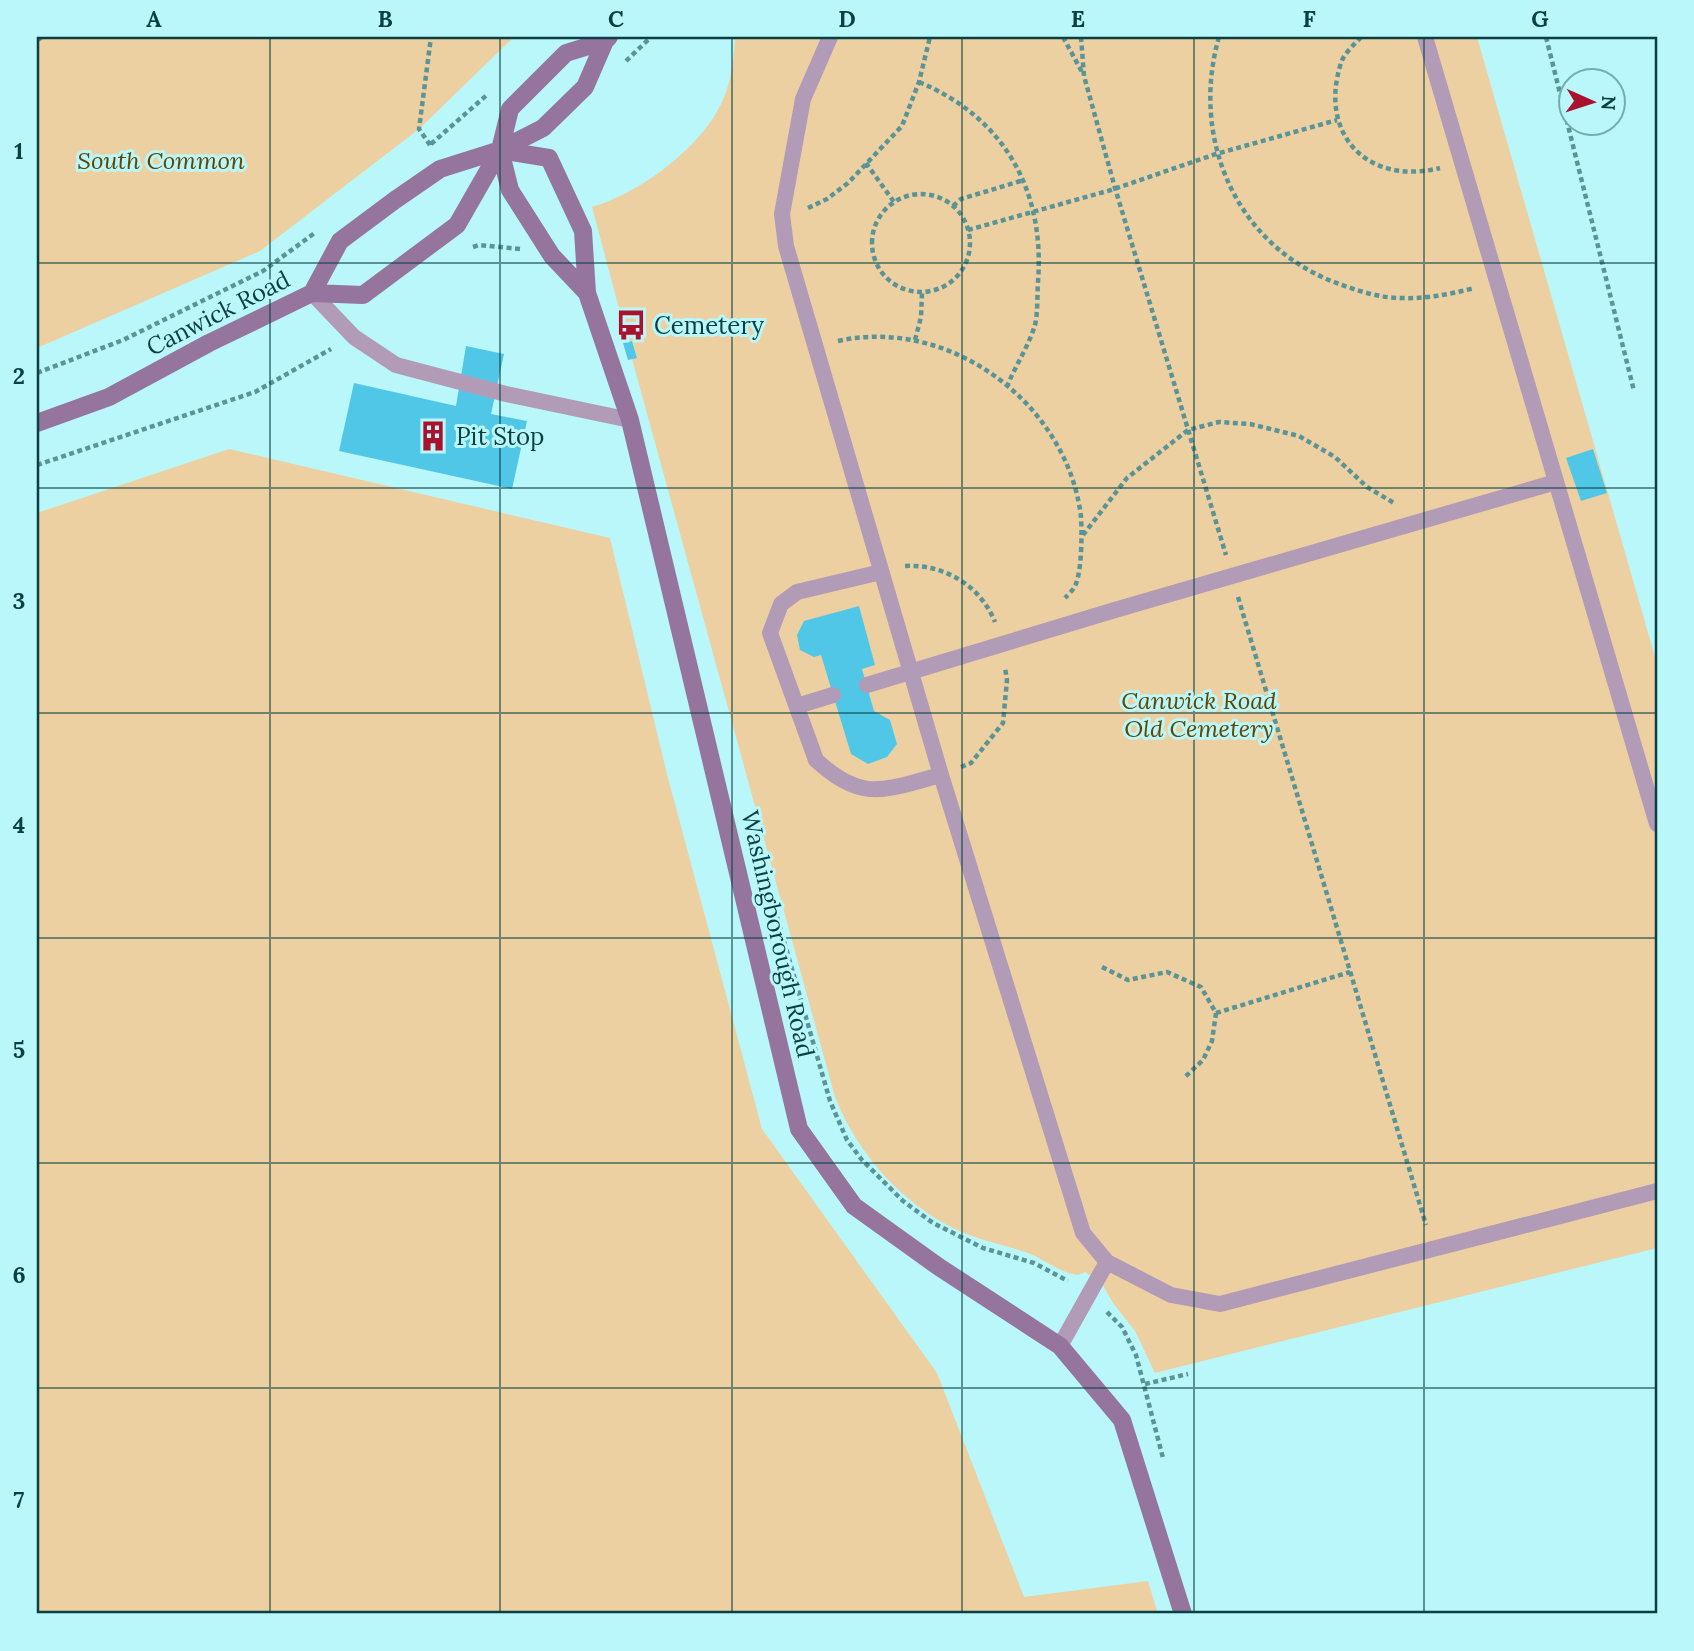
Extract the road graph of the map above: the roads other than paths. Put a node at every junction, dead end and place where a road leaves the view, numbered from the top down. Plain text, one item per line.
1 (830, 37) edge
2 (1425, 37) edge
3 (607, 39) edge
4 (500, 150) junction
5 (312, 293) junction
6 (587, 293) junction
7 (630, 420) junction
8 (37, 423) edge
9 (1556, 482) junction
10 (881, 572) junction
11 (910, 672) junction
12 (867, 685) dead end
13 (833, 695) dead end
14 (797, 706) junction
15 (941, 775) junction
16 (1657, 824) edge
17 (1657, 1191) edge
18 (1107, 1262) junction
19 (1060, 1346) junction
20 (1183, 1614) edge

1 - 10 lane
2 - 9 lane
3 - 4 main road, Canwick Road
3 - 4 main road, Canwick Road
4 - 5 main road, Canwick Road
4 - 5 main road
4 - 6 main road, Washingborough Road
4 - 6 main road
5 - 7 lane
5 - 8 main road, Canwick Road
6 - 7 main road, Washingborough Road
7 - 19 main road, Washingborough Road
9 - 11 lane
9 - 16 lane
10 - 11 lane
10 - 14 lane
11 - 12 lane
11 - 15 lane
13 - 14 lane
14 - 15 lane
15 - 18 lane
17 - 18 lane
18 - 19 lane
19 - 20 main road, Washingborough Road

